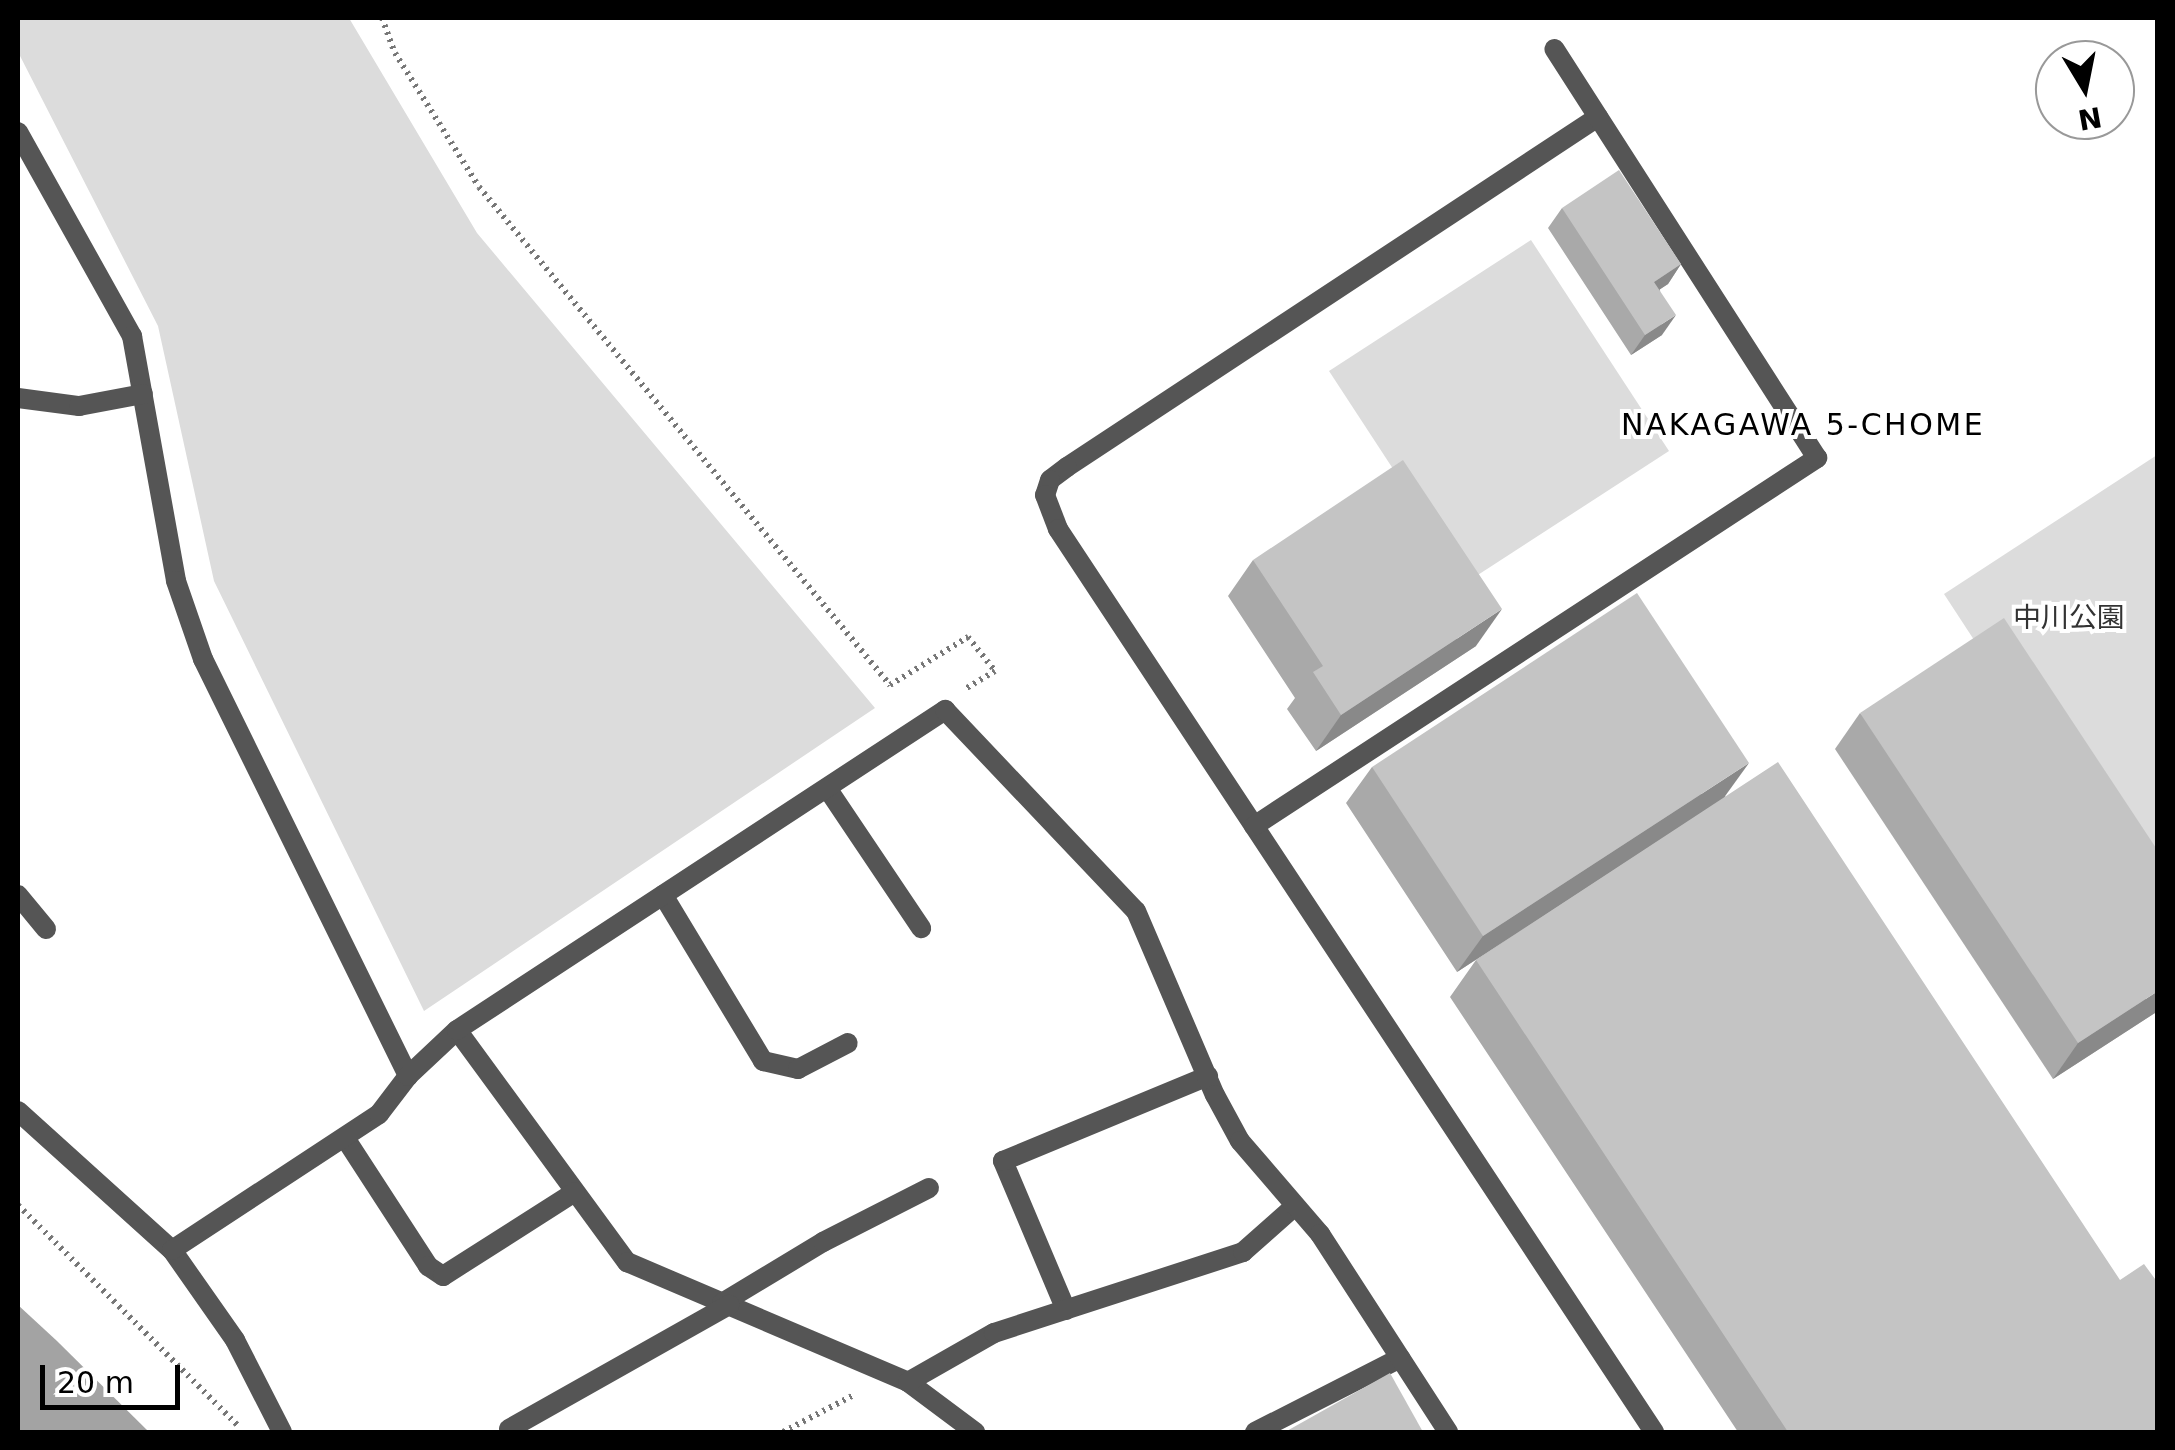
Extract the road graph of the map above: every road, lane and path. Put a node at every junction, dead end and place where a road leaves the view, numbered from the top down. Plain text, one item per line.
1 (382, 18) edge
2 (1554, 49) dead end
3 (1598, 116) junction
4 (18, 132) edge
5 (143, 394) junction
6 (18, 398) edge
7 (945, 710) junction
8 (827, 788) junction
9 (1254, 826) junction
10 (18, 895) edge
11 (663, 895) junction
12 (920, 928) dead end
13 (46, 929) dead end
14 (457, 1030) junction
15 (848, 1043) dead end
16 (408, 1076) junction
17 (1208, 1076) junction
18 (18, 1111) edge
19 (345, 1138) junction
20 (928, 1188) dead end
21 (575, 1192) junction
22 (18, 1205) edge
23 (1295, 1206) junction
24 (172, 1250) junction
25 (726, 1304) junction
26 (1066, 1310) junction
27 (1400, 1358) junction
28 (900, 1378) junction
29 (510, 1429) dead end
30 (245, 1432) edge
31 (282, 1432) edge
32 (783, 1432) edge
33 (976, 1432) edge
34 (1255, 1432) edge
35 (1448, 1432) edge
36 (1654, 1432) edge

1 - 7 path
2 - 3 street
3 - 9 street
3 - 9 street
4 - 5 street
5 - 6 street
5 - 16 street
7 - 8 street
7 - 17 street
8 - 11 street
8 - 12 street
9 - 36 street
10 - 13 street
11 - 14 street
11 - 15 street
14 - 16 street
14 - 21 street
16 - 19 street
17 - 23 street
17 - 26 street
18 - 24 street
19 - 21 street
19 - 24 street
20 - 25 street
21 - 25 street
22 - 30 path
23 - 26 street
23 - 27 street
24 - 31 street
25 - 28 street
25 - 29 street
26 - 28 street
27 - 34 street
27 - 35 street
28 - 32 path
28 - 33 street

